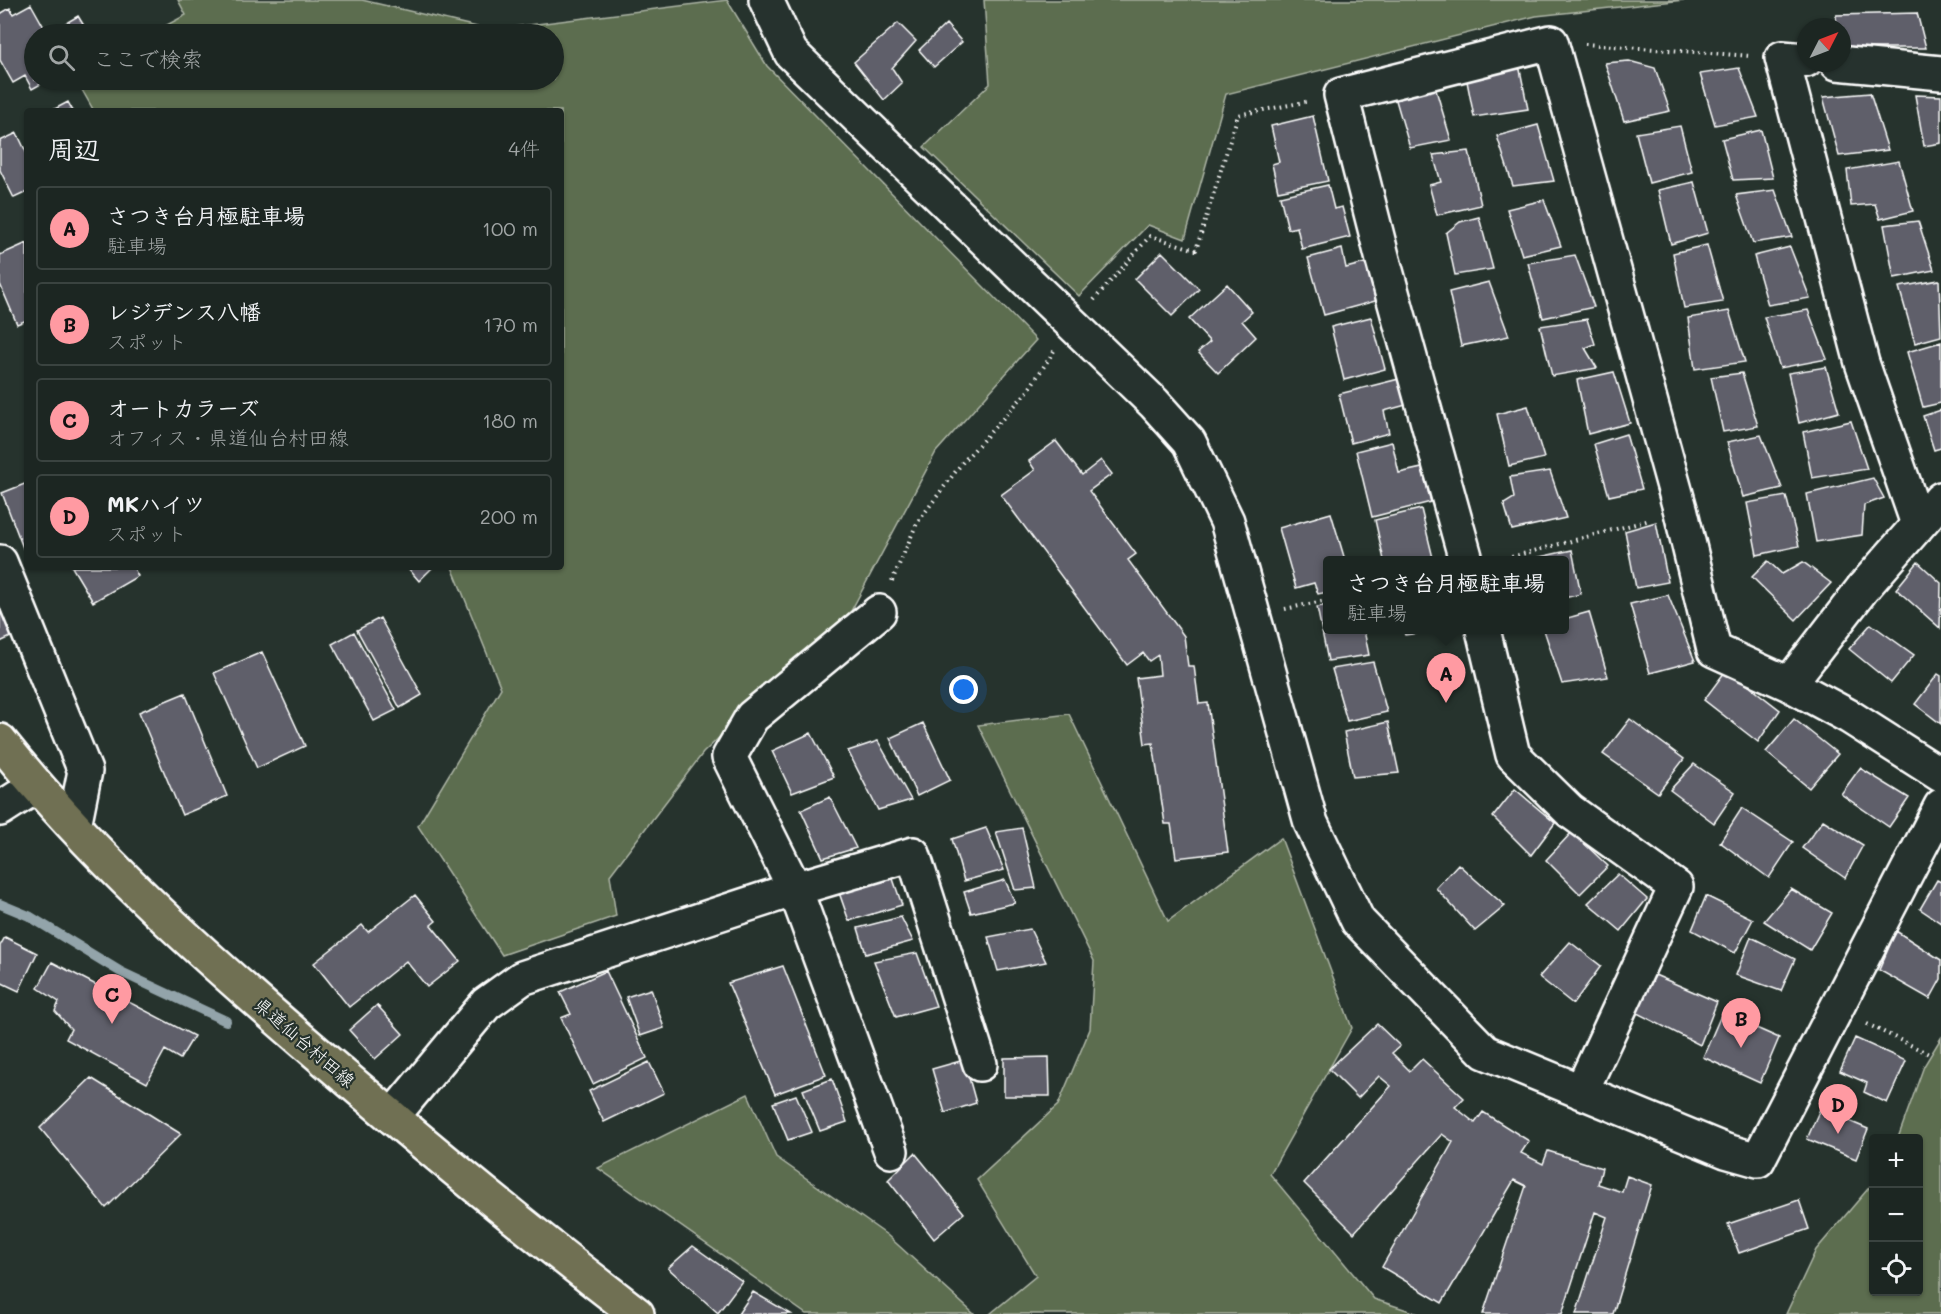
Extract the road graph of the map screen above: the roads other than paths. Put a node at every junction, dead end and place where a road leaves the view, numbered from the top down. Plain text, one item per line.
1 (766, 0) edge
2 (1794, 59) edge
3 (1851, 64) edge
4 (1941, 73) edge
5 (1941, 499) edge
6 (1918, 524) junction
7 (1465, 556) edge
8 (0, 562) edge
9 (879, 612) road end
10 (1484, 634) edge
11 (1789, 684) junction
12 (0, 741) edge
13 (1941, 775) edge
14 (36, 786) junction
15 (1941, 806) edge
16 (0, 809) edge
17 (74, 826) junction
18 (795, 889) junction
19 (980, 1064) dead end
20 (1581, 1092) junction
21 (392, 1117) junction
22 (891, 1151) dead end
23 (637, 1314) edge

1 - 20 street
2 - 6 street
3 - 4 street
5 - 6 street
6 - 11 street
7 - 11 street
8 - 17 street
9 - 18 street
10 - 20 street
11 - 13 street
12 - 14 main road, 県道仙台村田線
14 - 16 street
14 - 17 main road, 県道仙台村田線
15 - 20 street
17 - 21 main road, 県道仙台村田線
18 - 19 street
18 - 21 street
18 - 22 street
21 - 23 main road, 県道仙台村田線

